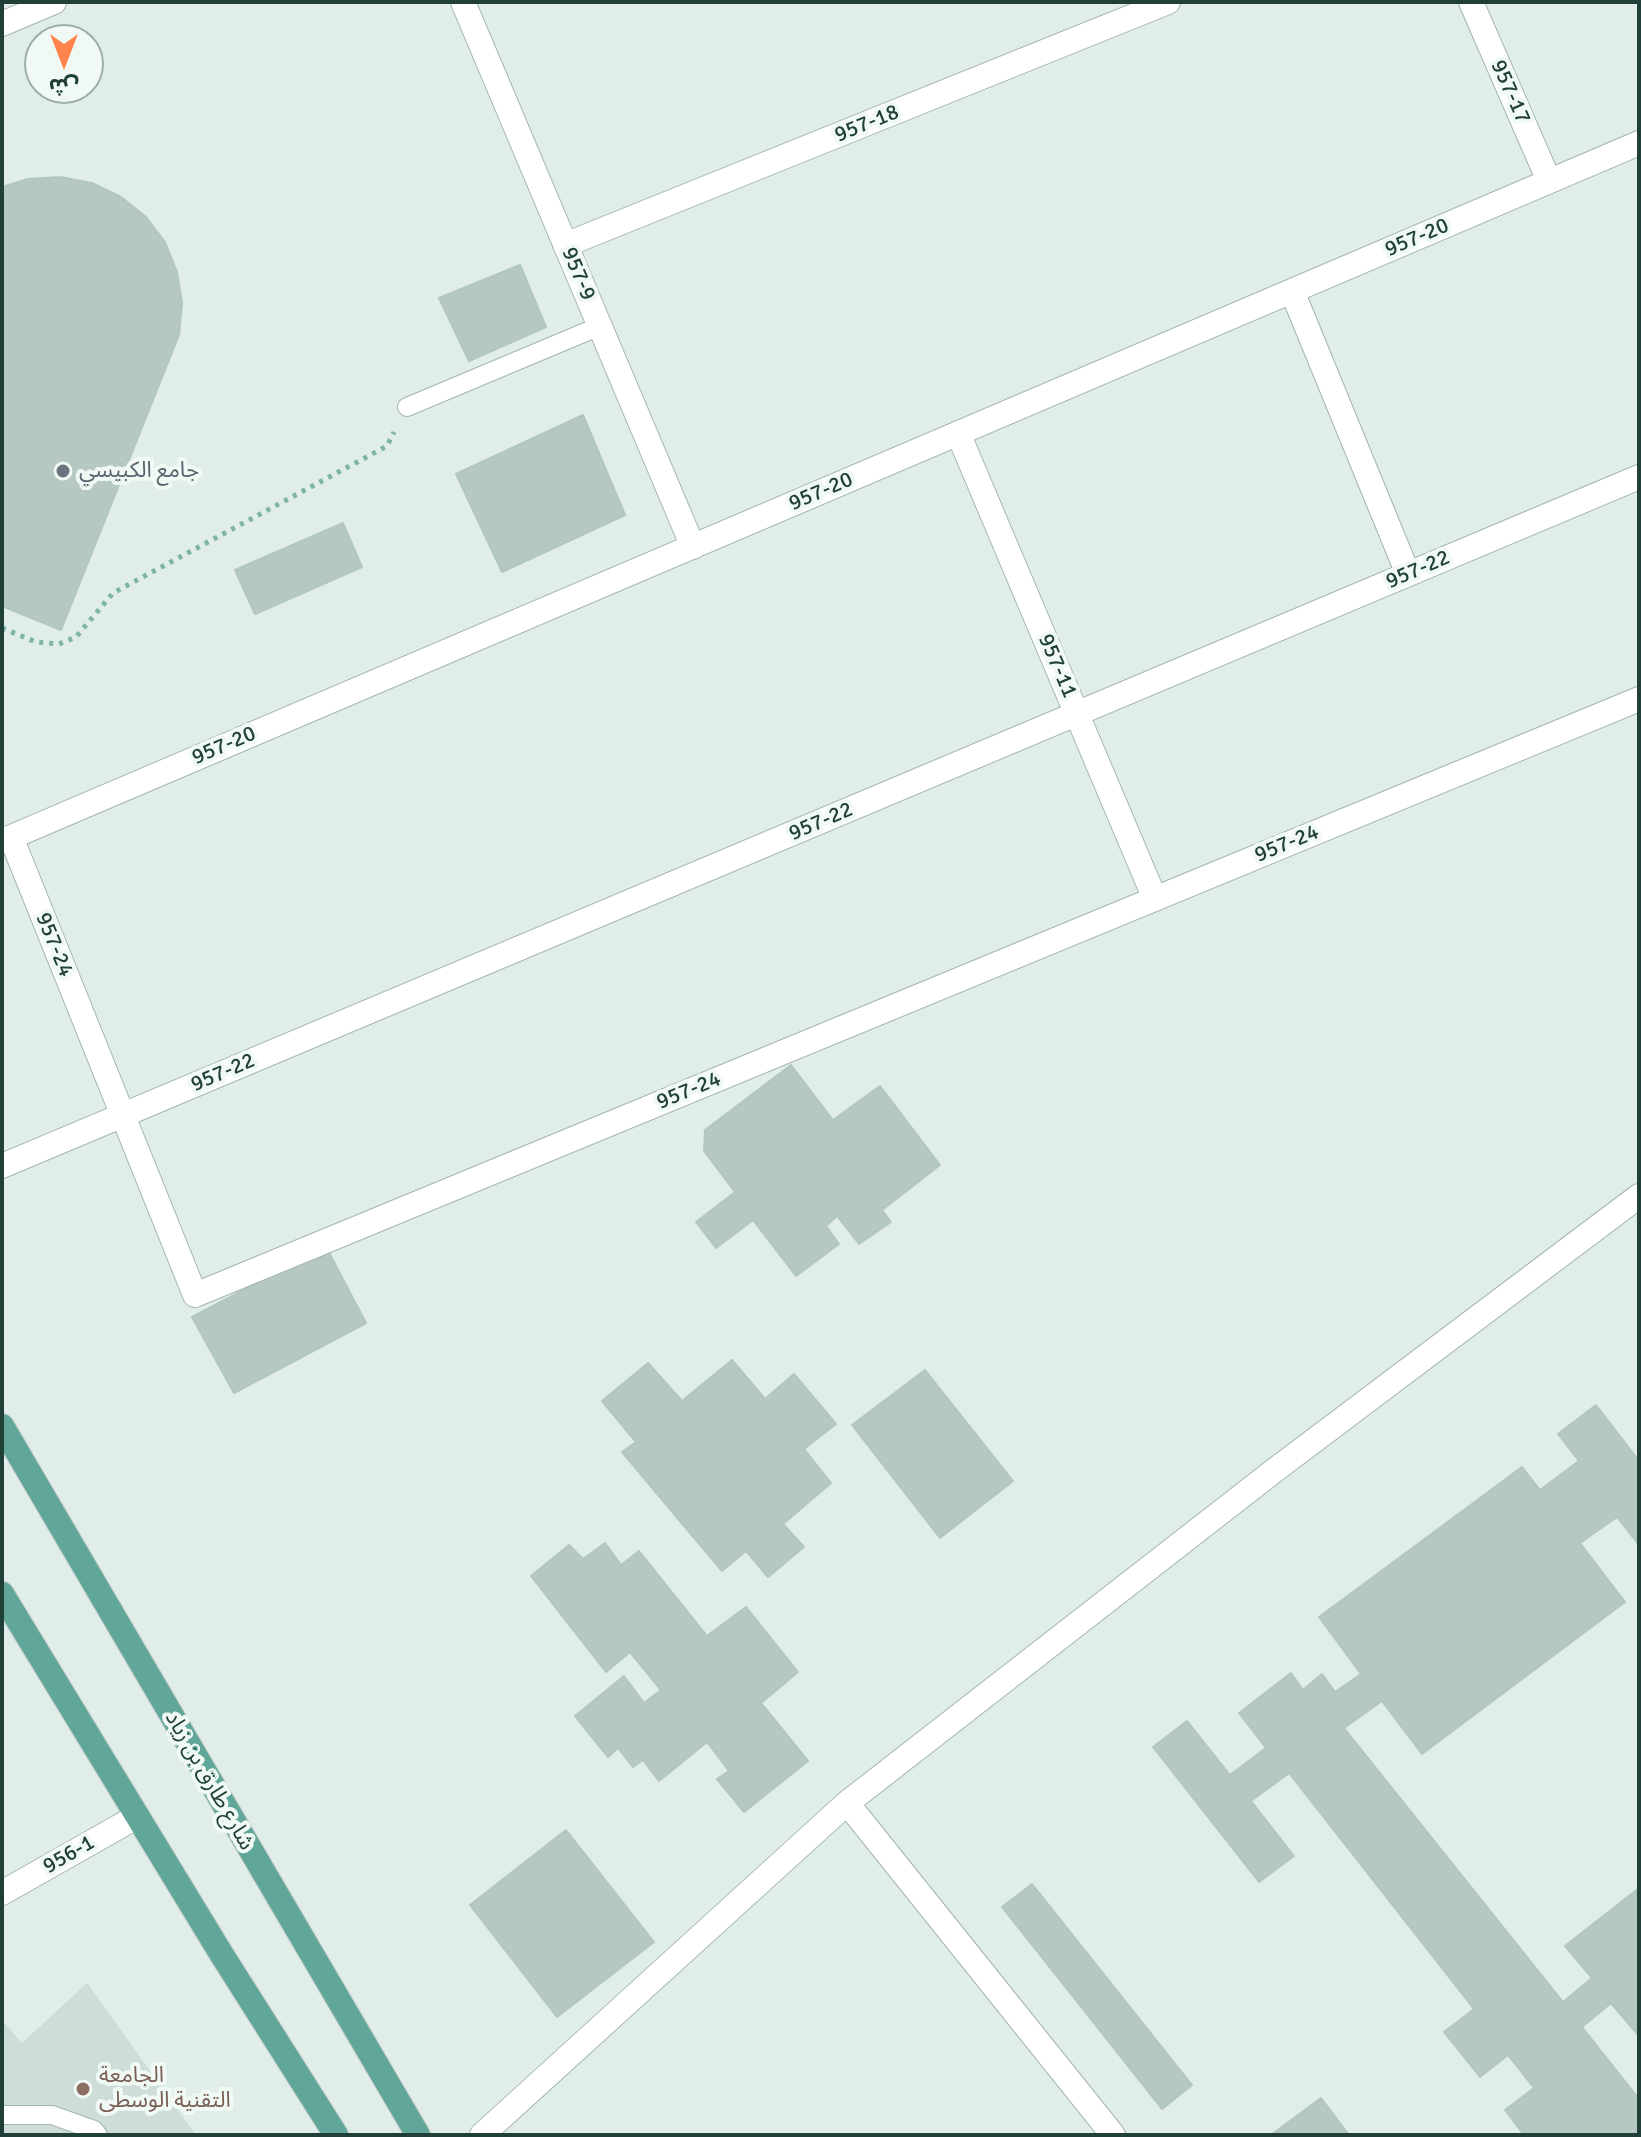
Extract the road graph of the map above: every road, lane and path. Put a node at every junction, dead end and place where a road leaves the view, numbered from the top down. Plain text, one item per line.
1 (54, 2) edge
2 (463, 2) edge
3 (1168, 2) edge
4 (1471, 2) edge
5 (2, 24) edge
6 (1639, 143) edge
7 (1549, 181) junction
8 (565, 245) junction
9 (1292, 291) junction
10 (600, 326) junction
11 (407, 407) joint
12 (958, 433) junction
13 (1639, 477) edge
14 (693, 547) junction
15 (1408, 574) junction
16 (2, 628) edge
17 (1639, 699) edge
18 (1077, 714) junction
19 (6, 839) edge
20 (1155, 899) junction
21 (123, 1115) junction
22 (2, 1166) edge
23 (1639, 1196) edge
24 (2, 1426) edge
25 (2, 1594) edge
26 (847, 1803) junction
27 (136, 1817) junction
28 (2, 1893) edge
29 (2, 2115) edge
30 (98, 2135) edge
31 (336, 2135) edge
32 (418, 2135) edge
33 (482, 2135) edge
34 (1113, 2135) edge

1 - 5 street
2 - 8 street, 957-9
3 - 8 street, 957-18
4 - 7 street, 957-17
6 - 7 street, 957-20
7 - 9 street, 957-20
8 - 10 street, 957-9
9 - 12 street, 957-20
9 - 15 street
10 - 11 lane
10 - 14 street, 957-9
11 - 16 path
12 - 14 street, 957-20
12 - 18 street, 957-11
13 - 15 street, 957-22
14 - 19 street, 957-20
15 - 18 street, 957-22
17 - 20 street, 957-24
18 - 20 street, 957-11
18 - 21 street, 957-22
19 - 21 street, 957-24
20 - 21 street, 957-24
21 - 22 street, 957-22
23 - 26 street
24 - 32 main road, شارع طارق بن زياد
25 - 27 main road
26 - 33 street
26 - 34 street
27 - 28 street, 956-1
27 - 31 main road
29 - 30 lane

